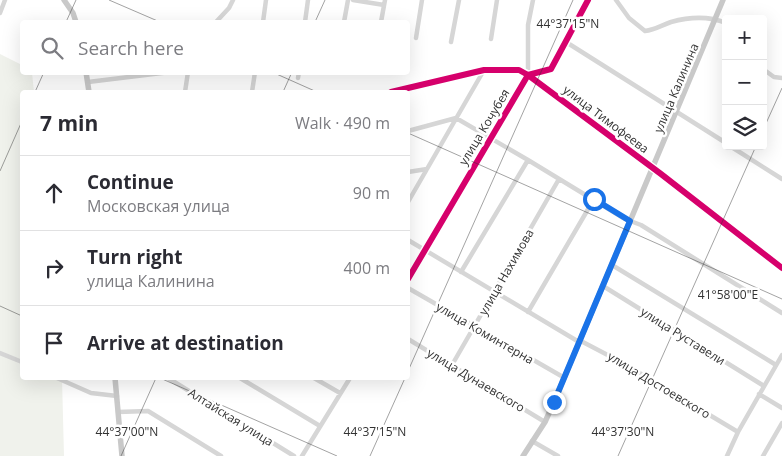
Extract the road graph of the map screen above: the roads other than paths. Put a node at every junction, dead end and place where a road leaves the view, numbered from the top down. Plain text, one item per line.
1 (5, 0) edge
2 (64, 0) edge
3 (233, 0) edge
4 (266, 0) edge
5 (308, 0) edge
6 (348, 0) edge
7 (353, 0) edge
8 (422, 0) edge
9 (459, 0) edge
10 (497, 0) edge
11 (533, 0) edge
12 (588, 0) edge
13 (616, 0) edge
14 (723, 0) edge
15 (384, 3) edge
16 (0, 13) edge
17 (716, 19) junction
18 (75, 20) edge
19 (218, 20) edge
20 (263, 20) edge
21 (306, 20) edge
22 (344, 20) edge
23 (381, 20) edge
24 (722, 21) edge
25 (416, 38) dead end
26 (491, 39) dead end
27 (451, 42) dead end
28 (566, 42) junction
29 (484, 70) junction
30 (767, 72) edge
31 (87, 75) edge
32 (145, 75) edge
33 (188, 75) edge
34 (255, 75) edge
35 (528, 75) junction
36 (782, 78) edge
37 (88, 82) junction
38 (89, 90) edge
39 (185, 90) edge
40 (252, 90) edge
41 (399, 90) edge
42 (676, 111) junction
43 (456, 118) junction
44 (410, 130) edge
45 (490, 137) junction
46 (722, 140) edge
47 (736, 150) edge
48 (528, 160) junction
49 (653, 168) junction
50 (427, 169) junction
51 (410, 172) edge
52 (559, 178) junction
53 (782, 179) edge
54 (410, 199) edge
55 (594, 199) junction
56 (630, 221) junction
57 (410, 241) edge
58 (424, 250) junction
59 (612, 265) junction
60 (782, 268) edge
61 (461, 272) junction
62 (410, 275) edge
63 (603, 286) junction
64 (410, 289) edge
65 (494, 292) junction
66 (528, 312) junction
67 (782, 313) edge
68 (474, 326) junction
69 (410, 340) edge
70 (579, 341) junction
71 (0, 352) edge
72 (782, 355) edge
73 (20, 361) edge
74 (452, 365) junction
75 (776, 365) junction
76 (563, 377) junction
77 (61, 380) edge
78 (115, 380) edge
79 (171, 380) edge
80 (243, 380) edge
81 (317, 380) edge
82 (349, 380) edge
83 (764, 386) junction
84 (340, 393) junction
85 (760, 394) junction
86 (117, 396) junction
87 (782, 408) edge
88 (118, 412) junction
89 (544, 422) junction
90 (782, 423) edge
91 (320, 426) junction
92 (738, 432) junction
93 (532, 441) junction
94 (286, 454) edge
95 (122, 456) edge
96 (221, 456) edge
97 (294, 456) edge
98 (302, 456) edge
99 (523, 456) edge
100 (558, 456) edge
101 (727, 456) edge
102 (764, 456) edge

1 - 16 street
2 - 18 main road
3 - 19 street
4 - 20 street
5 - 21 street
6 - 22 street
7 - 15 street
8 - 25 street
9 - 27 street
10 - 26 street
11 - 35 street
12 - 28 street
13 - 17 street
14 - 17 main road, улица Калинина
15 - 23 street
17 - 24 street
17 - 42 main road, улица Калинина
28 - 35 street
28 - 42 street
29 - 35 street, улица Тимофеева
29 - 41 street, улица Тимофеева
29 - 43 street
30 - 36 street
31 - 37 main road
32 - 37 street
33 - 39 street
34 - 40 street
35 - 45 street, улица Кочубея
35 - 49 street, улица Тимофеева
37 - 38 main road
42 - 46 street
42 - 49 main road, улица Калинина
43 - 44 street
43 - 45 street
43 - 50 street
45 - 48 street
45 - 58 street, улица Кочубея
47 - 53 street
48 - 52 street
48 - 61 street
49 - 56 main road, улица Калинина
49 - 60 street, улица Тимофеева
50 - 51 street
50 - 54 street
52 - 55 street
52 - 65 street, улица Нахимова
55 - 56 street
55 - 66 street
56 - 59 main road, улица Калинина
56 - 67 street
57 - 58 street, улица Достоевского
58 - 61 street, улица Достоевского
58 - 62 street, улица Кочубея
59 - 63 main road, улица Калинина
59 - 75 street
61 - 65 street, улица Достоевского
63 - 70 main road, улица Калинина
63 - 83 street, улица Руставели
64 - 68 street, улица Коминтерна
65 - 66 street, улица Достоевского
65 - 68 street, улица Нахимова
66 - 70 street, улица Достоевского
68 - 74 street, улица Нахимова
68 - 76 street, улица Коминтерна
69 - 74 street, улица Дунаевского
70 - 76 main road, улица Калинина
70 - 92 street, улица Достоевского
71 - 73 street
72 - 75 street
74 - 89 street, улица Дунаевского
75 - 83 street
76 - 89 main road, улица Калинина
77 - 86 street
78 - 86 main road
79 - 94 street, Алтайская улица
80 - 91 street
81 - 84 street
82 - 84 street
83 - 85 street
84 - 91 street
85 - 87 street
85 - 92 street
86 - 88 main road
88 - 95 main road
88 - 96 street
89 - 93 main road, улица Калинина
90 - 102 street
91 - 98 street
92 - 101 street
93 - 99 main road, улица Калинина
93 - 100 street
94 - 97 street, Алтайская улица

